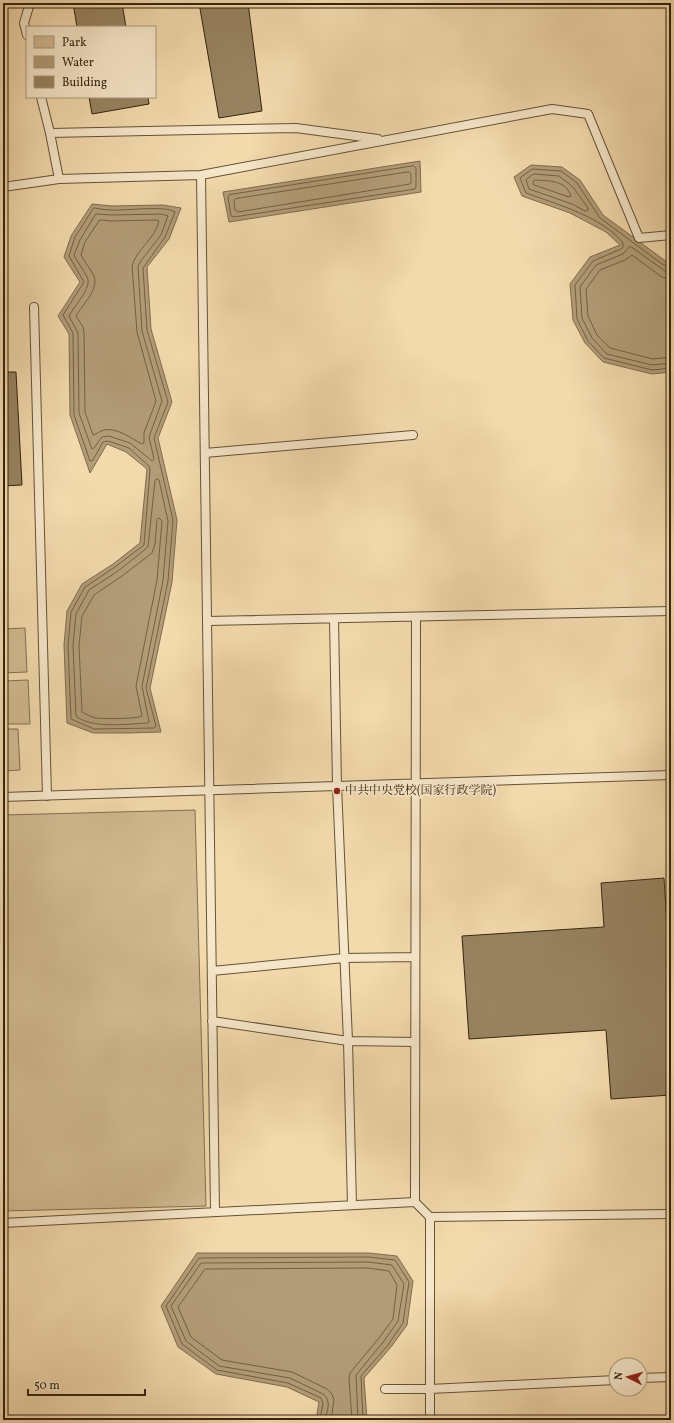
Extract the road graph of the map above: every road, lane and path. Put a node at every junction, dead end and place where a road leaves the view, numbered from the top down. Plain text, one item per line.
1 (30, 3) edge
2 (26, 31) edge
3 (41, 98) edge
4 (50, 133) junction
5 (387, 140) junction
6 (201, 175) junction
7 (59, 179) junction
8 (3, 187) edge
9 (671, 235) edge
10 (34, 307) dead end
11 (413, 435) dead end
12 (205, 453) junction
13 (671, 611) edge
14 (416, 617) junction
15 (334, 619) junction
16 (207, 621) junction
17 (671, 775) edge
18 (415, 783) junction
19 (337, 786) junction
20 (209, 790) junction
21 (47, 796) junction
22 (3, 797) edge
23 (415, 957) junction
24 (344, 958) junction
25 (212, 971) junction
26 (212, 1021) junction
27 (348, 1041) junction
28 (415, 1042) junction
29 (415, 1202) junction
30 (352, 1205) junction
31 (215, 1212) junction
32 (671, 1214) edge
33 (430, 1217) junction
34 (3, 1223) edge
35 (671, 1377) edge
36 (648, 1378) edge
37 (608, 1380) edge
38 (385, 1389) dead end
39 (430, 1389) junction
40 (430, 1420) edge

1 - 2 lane
3 - 4 lane
4 - 5 lane
4 - 7 lane
5 - 6 lane
5 - 9 lane
6 - 7 lane
6 - 12 lane
7 - 8 lane
10 - 21 lane
11 - 12 lane
12 - 16 lane
13 - 14 lane
14 - 15 lane
14 - 18 lane
15 - 16 lane
15 - 19 lane
16 - 20 lane
17 - 18 lane
18 - 19 lane
18 - 23 lane
19 - 20 lane
19 - 24 lane
20 - 21 lane
20 - 25 lane
21 - 22 lane
23 - 24 lane
23 - 28 lane
24 - 25 lane
24 - 27 lane
25 - 26 lane
26 - 27 lane
26 - 31 lane
27 - 28 lane
27 - 30 lane
28 - 29 lane
29 - 30 lane
29 - 33 lane
30 - 31 lane
31 - 34 lane
32 - 33 lane
33 - 39 lane
35 - 36 lane
37 - 39 lane
38 - 39 lane
39 - 40 lane

